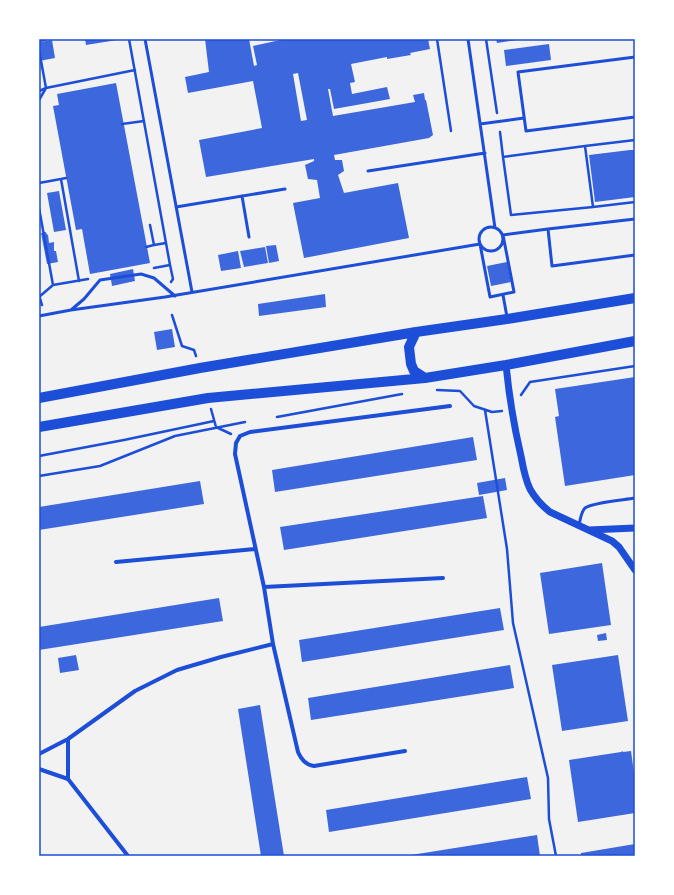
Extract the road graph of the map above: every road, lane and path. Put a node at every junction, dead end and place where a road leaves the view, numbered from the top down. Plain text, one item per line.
1 (47, 39) edge
2 (129, 39) edge
3 (145, 39) edge
4 (437, 39) edge
5 (468, 39) edge
6 (486, 39) edge
7 (39, 40) edge
8 (39, 50) edge
9 (635, 57) edge
10 (135, 70) junction
11 (46, 88) junction
12 (39, 91) edge
13 (39, 100) edge
14 (498, 116) dead end
15 (635, 117) edge
16 (524, 118) junction
17 (144, 121) junction
18 (122, 124) dead end
19 (480, 124) junction
20 (452, 131) dead end
21 (500, 132) dead end
22 (635, 140) edge
23 (585, 146) junction
24 (485, 153) junction
25 (503, 157) junction
26 (368, 171) dead end
27 (66, 178) dead end
28 (61, 179) junction
29 (39, 183) edge
30 (285, 188) dead end
31 (242, 196) junction
32 (635, 202) edge
33 (176, 207) junction
34 (593, 207) junction
35 (39, 208) edge
36 (635, 219) edge
37 (150, 225) dead end
38 (495, 228) junction
39 (548, 228) junction
40 (250, 236) dead end
41 (502, 236) junction
42 (166, 243) junction
43 (480, 244) junction
44 (154, 245) junction
45 (146, 247) dead end
46 (635, 255) edge
47 (170, 265) dead end
48 (79, 280) dead end
49 (192, 292) junction
50 (503, 295) junction
51 (39, 296) edge
52 (175, 296) junction
53 (635, 298) edge
54 (41, 306) dead end
55 (71, 310) junction
56 (172, 315) dead end
57 (39, 316) edge
58 (507, 319) junction
59 (416, 332) junction
60 (635, 341) edge
61 (194, 350) dead end
62 (506, 365) junction
63 (635, 366) edge
64 (425, 378) junction
65 (39, 398) edge
66 (208, 398) junction
67 (450, 406) dead end
68 (485, 410) dead end
69 (511, 410) junction
70 (214, 421) junction
71 (39, 427) edge
72 (238, 438) junction
73 (39, 456) edge
74 (635, 498) edge
75 (579, 527) junction
76 (635, 528) edge
77 (587, 530) junction
78 (255, 549) junction
79 (116, 562) dead end
80 (635, 570) edge
81 (443, 578) dead end
82 (264, 587) junction
83 (273, 644) junction
84 (68, 739) junction
85 (405, 751) dead end
86 (39, 754) edge
87 (39, 769) edge
88 (68, 779) junction
89 (128, 856) edge
90 (556, 856) edge

1 - 7 path
2 - 10 path
3 - 33 lane
4 - 20 path
5 - 19 lane
6 - 14 path
8 - 11 path
9 - 16 lane
10 - 11 path
10 - 17 path
11 - 12 path
11 - 13 path
15 - 16 lane
16 - 19 lane
17 - 18 path
17 - 42 path
19 - 24 lane
21 - 25 path
22 - 23 path
23 - 25 path
23 - 34 path
24 - 26 lane
24 - 38 lane
25 - 34 path
27 - 28 path
28 - 29 path
28 - 48 path
30 - 31 lane
31 - 33 lane
31 - 40 lane
32 - 34 path
33 - 49 lane
35 - 51 path
36 - 39 lane
37 - 44 path
38 - 41 lane
38 - 43 lane
39 - 41 lane
39 - 46 lane
41 - 43 lane
41 - 50 lane
42 - 44 path
42 - 47 path
43 - 49 lane
43 - 50 lane
44 - 45 path
49 - 52 lane
50 - 58 lane
51 - 54 path
52 - 55 lane
52 - 55 lane
53 - 58 main road
55 - 57 lane
56 - 61 path
58 - 59 main road
59 - 64 main road
59 - 65 main road
60 - 62 main road
62 - 64 main road
62 - 69 street
63 - 69 path
64 - 66 main road
66 - 70 path
66 - 71 main road
67 - 72 street
68 - 90 path
69 - 75 street
70 - 72 path
70 - 73 path
72 - 78 street
74 - 75 lane
75 - 77 street
76 - 77 street
77 - 80 street
78 - 79 street
78 - 82 street
81 - 82 street
82 - 83 street
83 - 84 street
83 - 85 street
84 - 86 street
84 - 88 street
87 - 88 street
88 - 89 street

